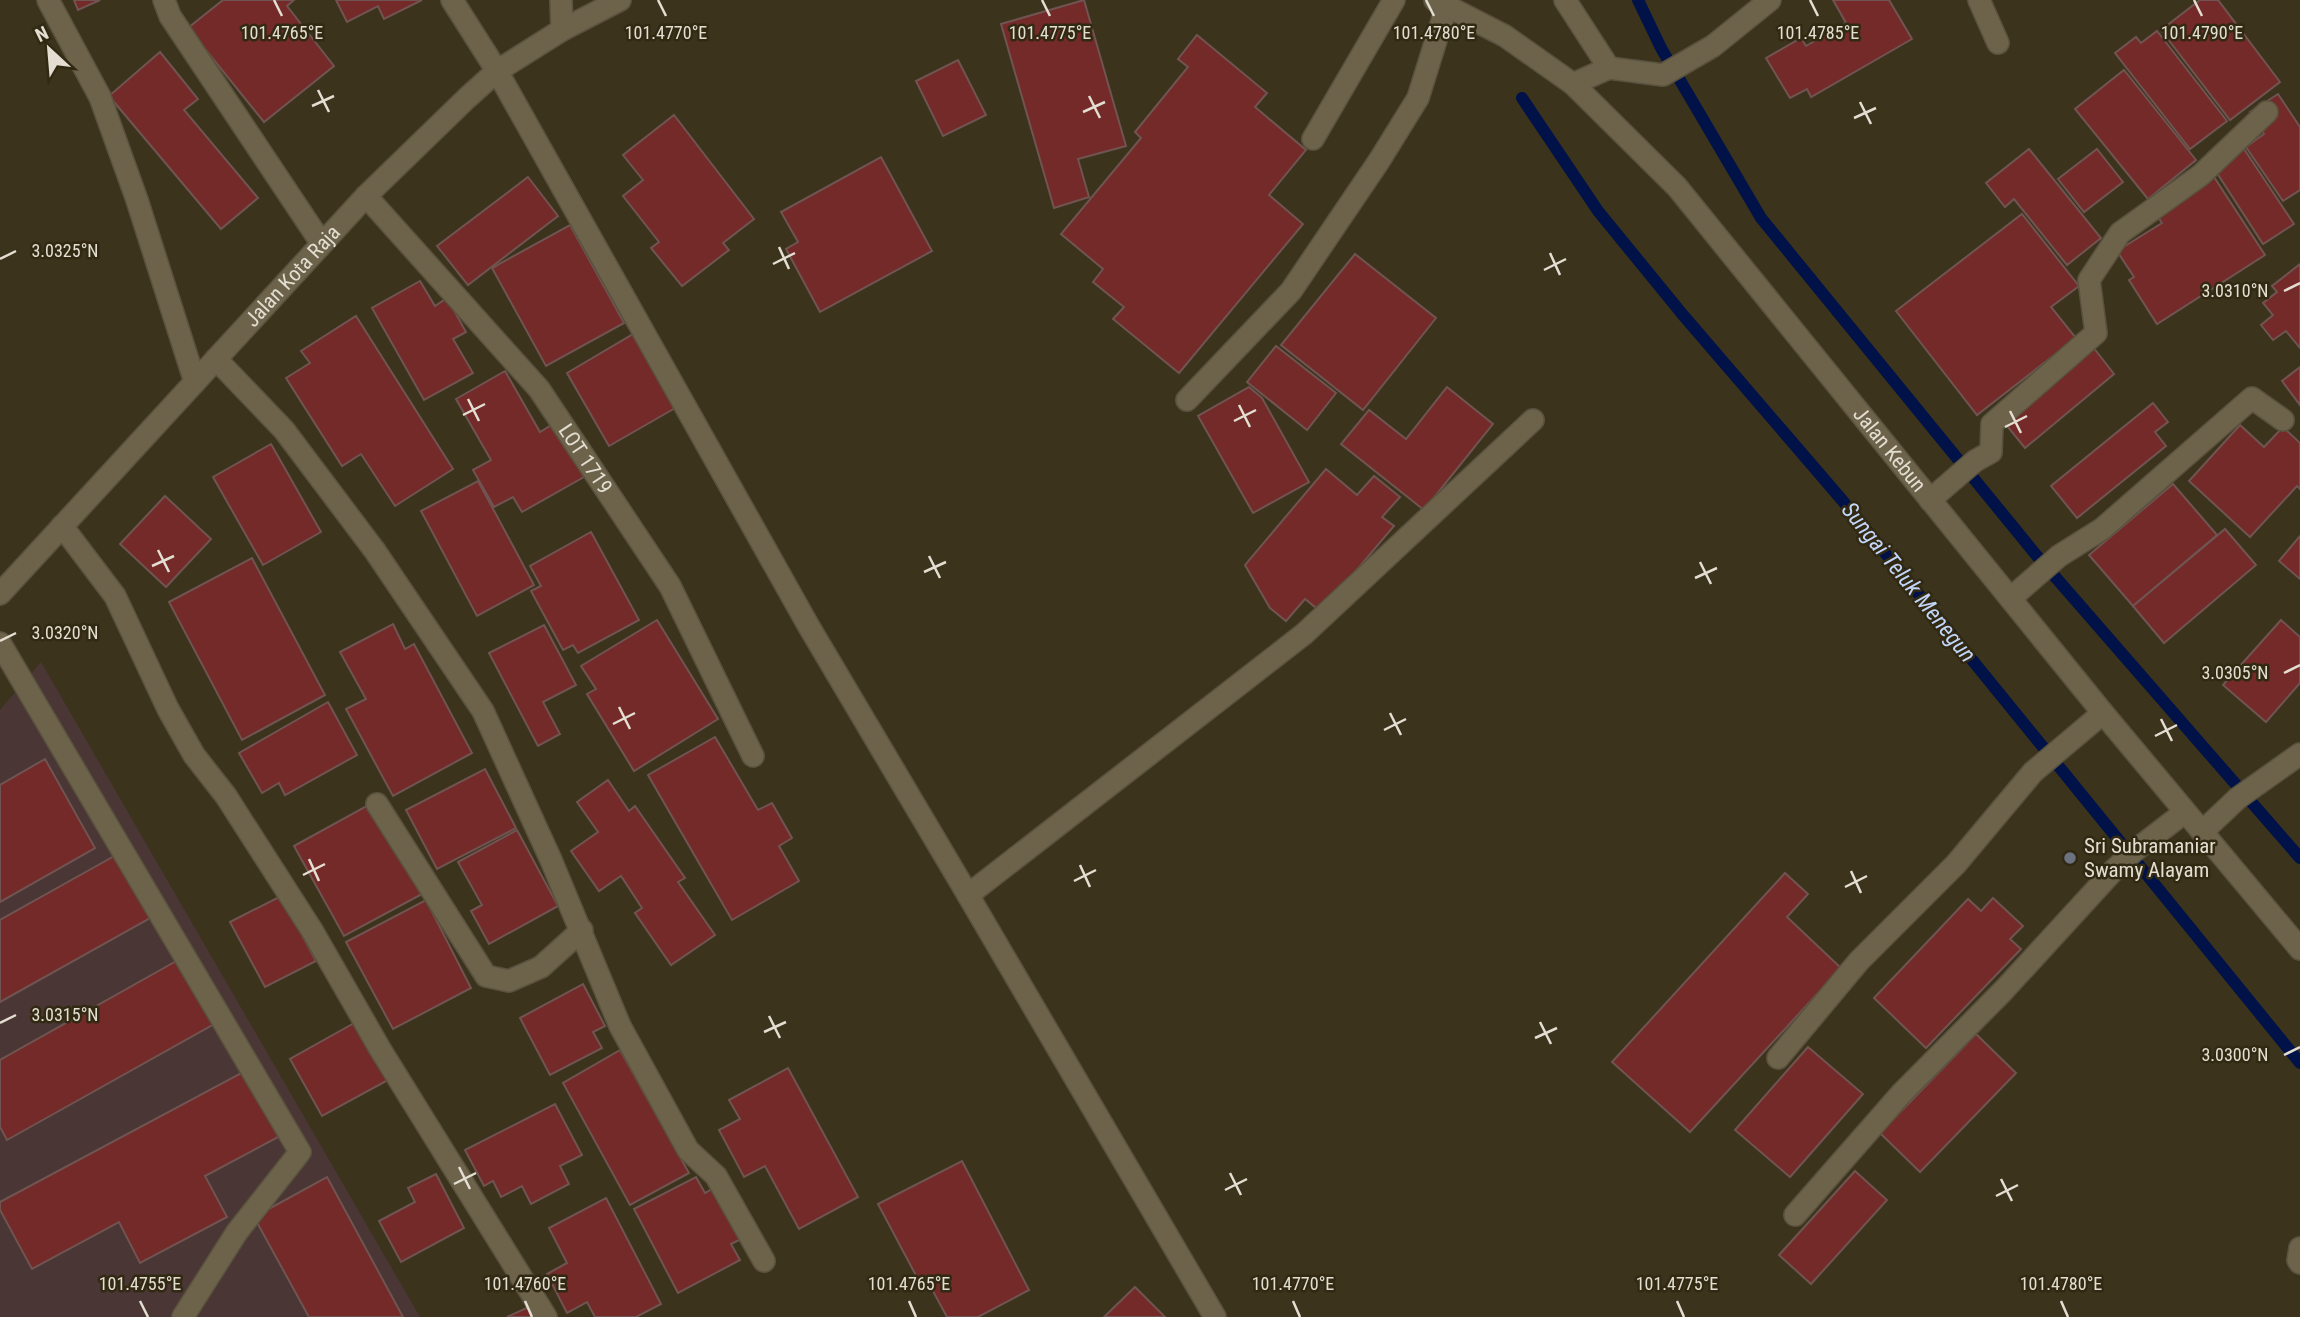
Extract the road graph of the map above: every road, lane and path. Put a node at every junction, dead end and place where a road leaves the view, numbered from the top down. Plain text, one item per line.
1 (48, 0) edge
2 (164, 0) edge
3 (452, 0) edge
4 (561, 0) edge
5 (621, 0) edge
6 (1394, 0) edge
7 (1565, 0) edge
8 (1770, 0) edge
9 (1979, 0) edge
10 (1441, 2) edge
11 (562, 30) junction
12 (1998, 43) dead end
13 (1609, 68) junction
14 (497, 71) junction
15 (1573, 84) junction
16 (2267, 112) dead end
17 (1313, 139) dead end
18 (366, 196) junction
19 (322, 244) junction
20 (216, 359) junction
21 (195, 382) junction
22 (1187, 400) dead end
23 (1532, 420) dead end
24 (2283, 420) dead end
25 (1930, 500) junction
26 (62, 526) junction
27 (0, 594) edge
28 (2011, 598) junction
29 (0, 643) edge
30 (2103, 713) junction
31 (2300, 754) edge
32 (753, 757) dead end
33 (377, 804) dead end
34 (2185, 812) junction
35 (2202, 832) junction
36 (968, 895) junction
37 (582, 930) junction
38 (2297, 941) edge
39 (1778, 1058) dead end
40 (1795, 1215) dead end
41 (2300, 1248) edge
42 (764, 1261) dead end
43 (2300, 1263) edge
44 (183, 1317) edge
45 (546, 1317) edge
46 (1215, 1317) edge

1 - 21 street
2 - 19 street
3 - 14 street
4 - 11 street
5 - 11 street, Jalan Kota Raja
6 - 17 street
7 - 13 street
8 - 13 street
9 - 12 street
10 - 15 street, Jalan Kebun
10 - 22 street
11 - 14 street, Jalan Kota Raja
13 - 15 street
14 - 18 street, Jalan Kota Raja
14 - 36 street
15 - 25 street, Jalan Kebun
16 - 25 street
18 - 19 street, Jalan Kota Raja
18 - 32 street, LOT 1719
19 - 20 street, Jalan Kota Raja
20 - 21 street, Jalan Kota Raja
20 - 37 street
21 - 26 street, Jalan Kota Raja
23 - 36 street
24 - 28 street
25 - 28 street, Jalan Kebun
26 - 27 street, Jalan Kota Raja
26 - 45 street
28 - 30 street, Jalan Kebun
29 - 44 street
30 - 34 street, Jalan Kebun
30 - 39 street
31 - 35 street
33 - 37 street
34 - 35 street, Jalan Kebun
34 - 40 street
35 - 38 street, Jalan Kebun
36 - 46 street
37 - 42 street
41 - 43 street

